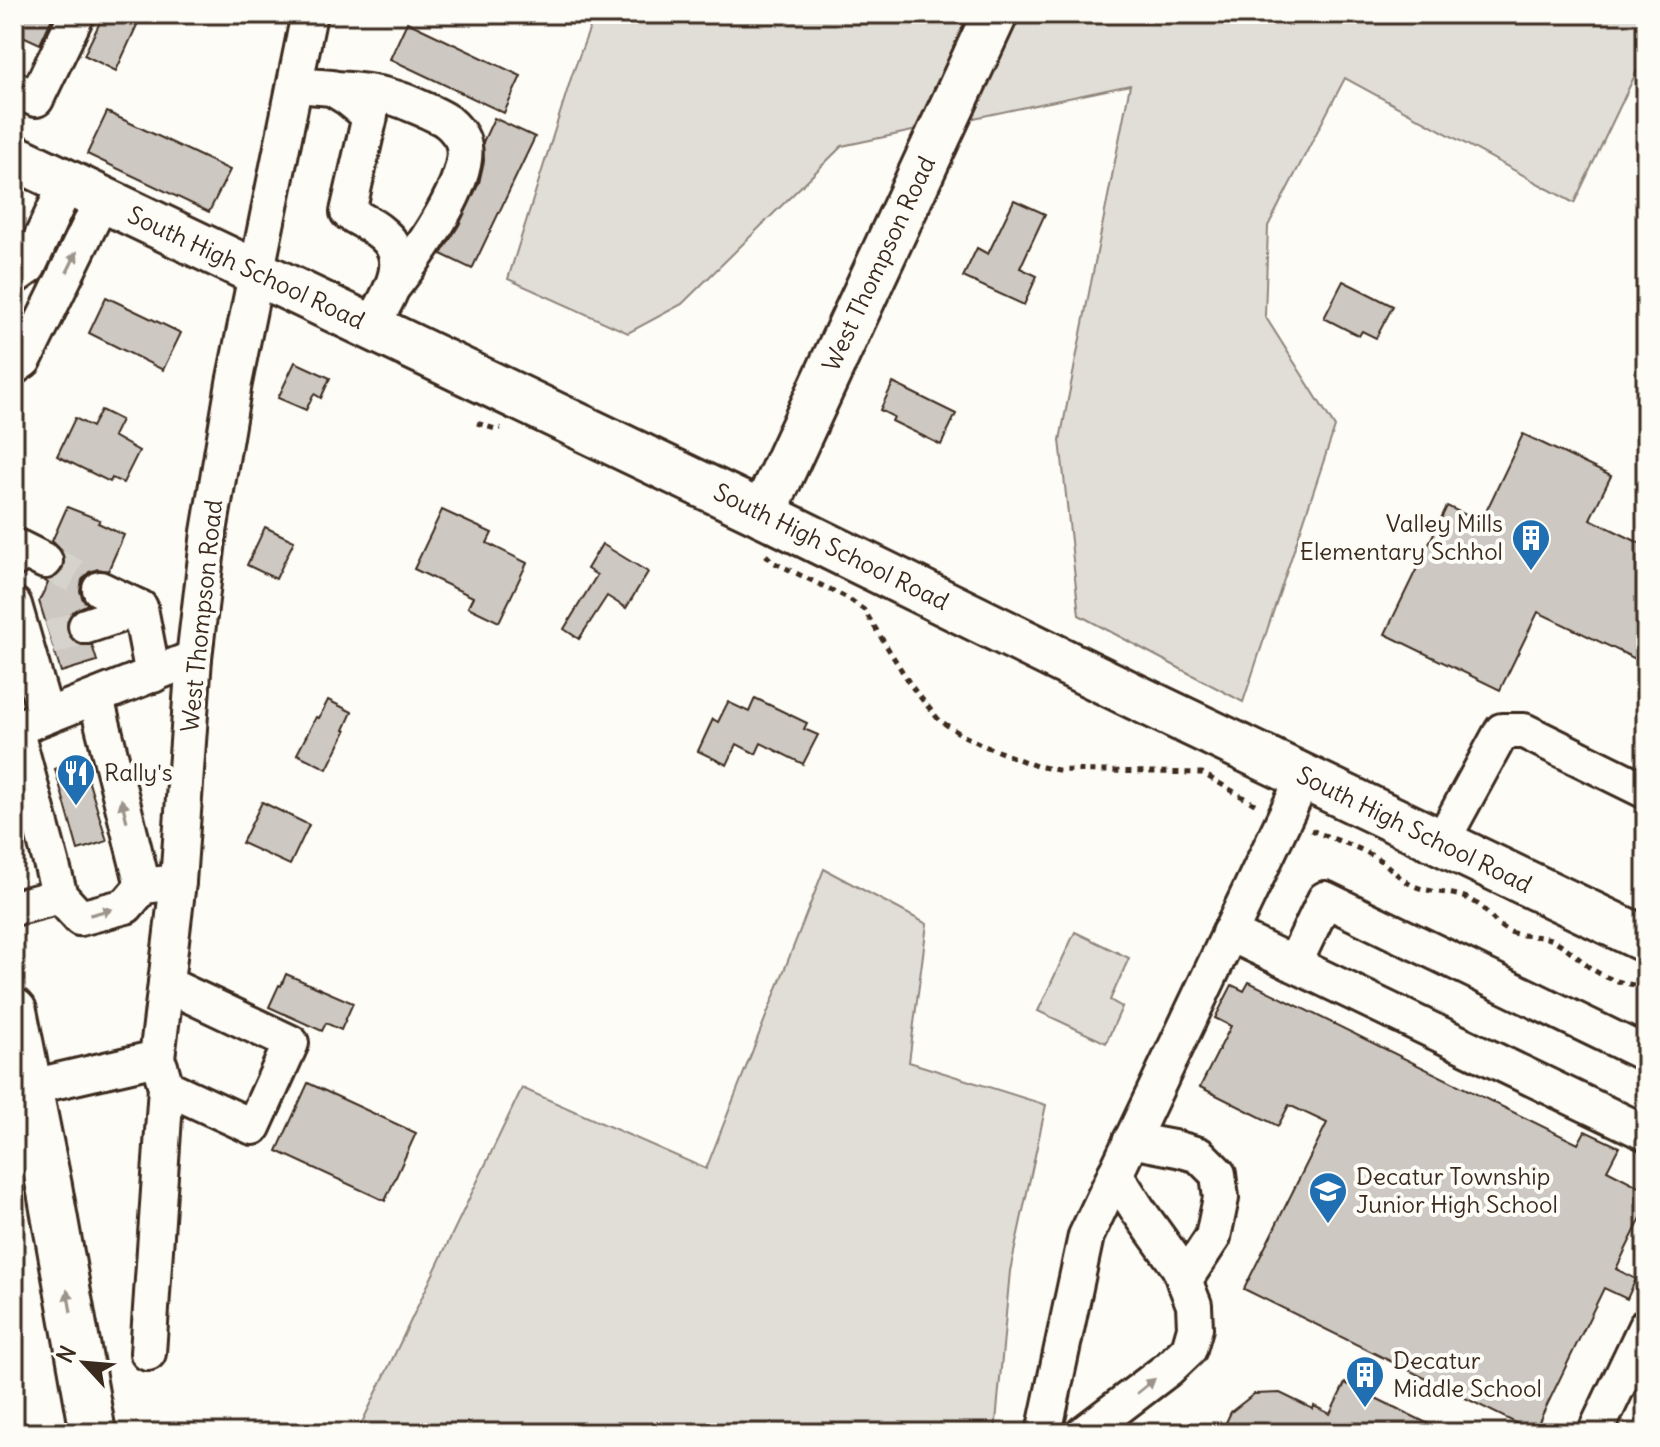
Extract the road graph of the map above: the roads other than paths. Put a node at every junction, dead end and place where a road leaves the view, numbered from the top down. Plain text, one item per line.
1 (77, 14) edge
2 (309, 14) edge
3 (995, 14) edge
4 (296, 85) junction
5 (332, 88) junction
6 (14, 89) edge
7 (14, 157) edge
8 (85, 191) junction
9 (256, 272) junction
10 (14, 277) edge
11 (395, 284) junction
12 (14, 286) edge
13 (42, 324) junction
14 (371, 327) junction
15 (14, 344) edge
16 (14, 367) edge
17 (763, 533) junction
18 (100, 589) tunnel mouth
19 (14, 605) edge
20 (140, 608) junction
21 (86, 626) tunnel mouth
22 (194, 658) junction
23 (153, 675) junction
24 (96, 698) junction
25 (25, 724) edge
26 (1304, 777) junction
27 (1646, 791) edge
28 (1441, 843) junction
29 (178, 882) junction
30 (143, 886) junction
31 (60, 896) junction
32 (14, 908) edge
33 (1229, 933) junction
34 (1646, 940) edge
35 (1294, 964) junction
36 (166, 984) junction
37 (14, 1011) edge
38 (1646, 1054) edge
39 (162, 1072) junction
40 (22, 1090) edge
41 (1646, 1133) edge
42 (1131, 1140) junction
43 (1115, 1174) junction
44 (1184, 1281) junction
45 (1646, 1326) edge
46 (148, 1353) dead end
47 (93, 1433) edge
48 (1044, 1433) edge
49 (1084, 1433) edge
50 (1595, 1433) edge

1 - 6 street
2 - 4 street, West Thompson Road
3 - 17 main road, West Thompson Road
4 - 5 street
4 - 9 street, West Thompson Road
5 - 11 street
5 - 11 street
7 - 8 main road, South High School Road
8 - 9 main road, South High School Road
8 - 10 street
13 -> 8 street
9 - 14 main road, South High School Road
9 - 22 street, West Thompson Road
11 - 14 street
12 - 13 street
13 - 15 street
13 - 16 street
14 - 17 main road, South High School Road
17 - 26 main road, South High School Road
18 - 20 street
19 - 25 street
20 - 21 street
20 - 23 street
22 - 23 street
22 - 29 street, West Thompson Road
23 - 24 street
24 - 25 street
30 -> 24 street
25 - 31 street
26 - 28 main road, South High School Road
26 - 33 street
27 - 28 street
28 - 34 main road, South High School Road
29 - 30 street
29 - 36 street, West Thompson Road
31 -> 30 street
31 - 32 street
33 - 35 street
33 - 42 street
35 - 38 street
35 - 41 street
36 - 39 street, West Thompson Road
36 - 39 street
37 - 40 main road
39 - 40 street
39 - 46 street, West Thompson Road
47 -> 40 main road
42 - 43 street
42 - 44 street
43 - 44 street
43 - 48 street
49 -> 44 street
45 - 50 street

